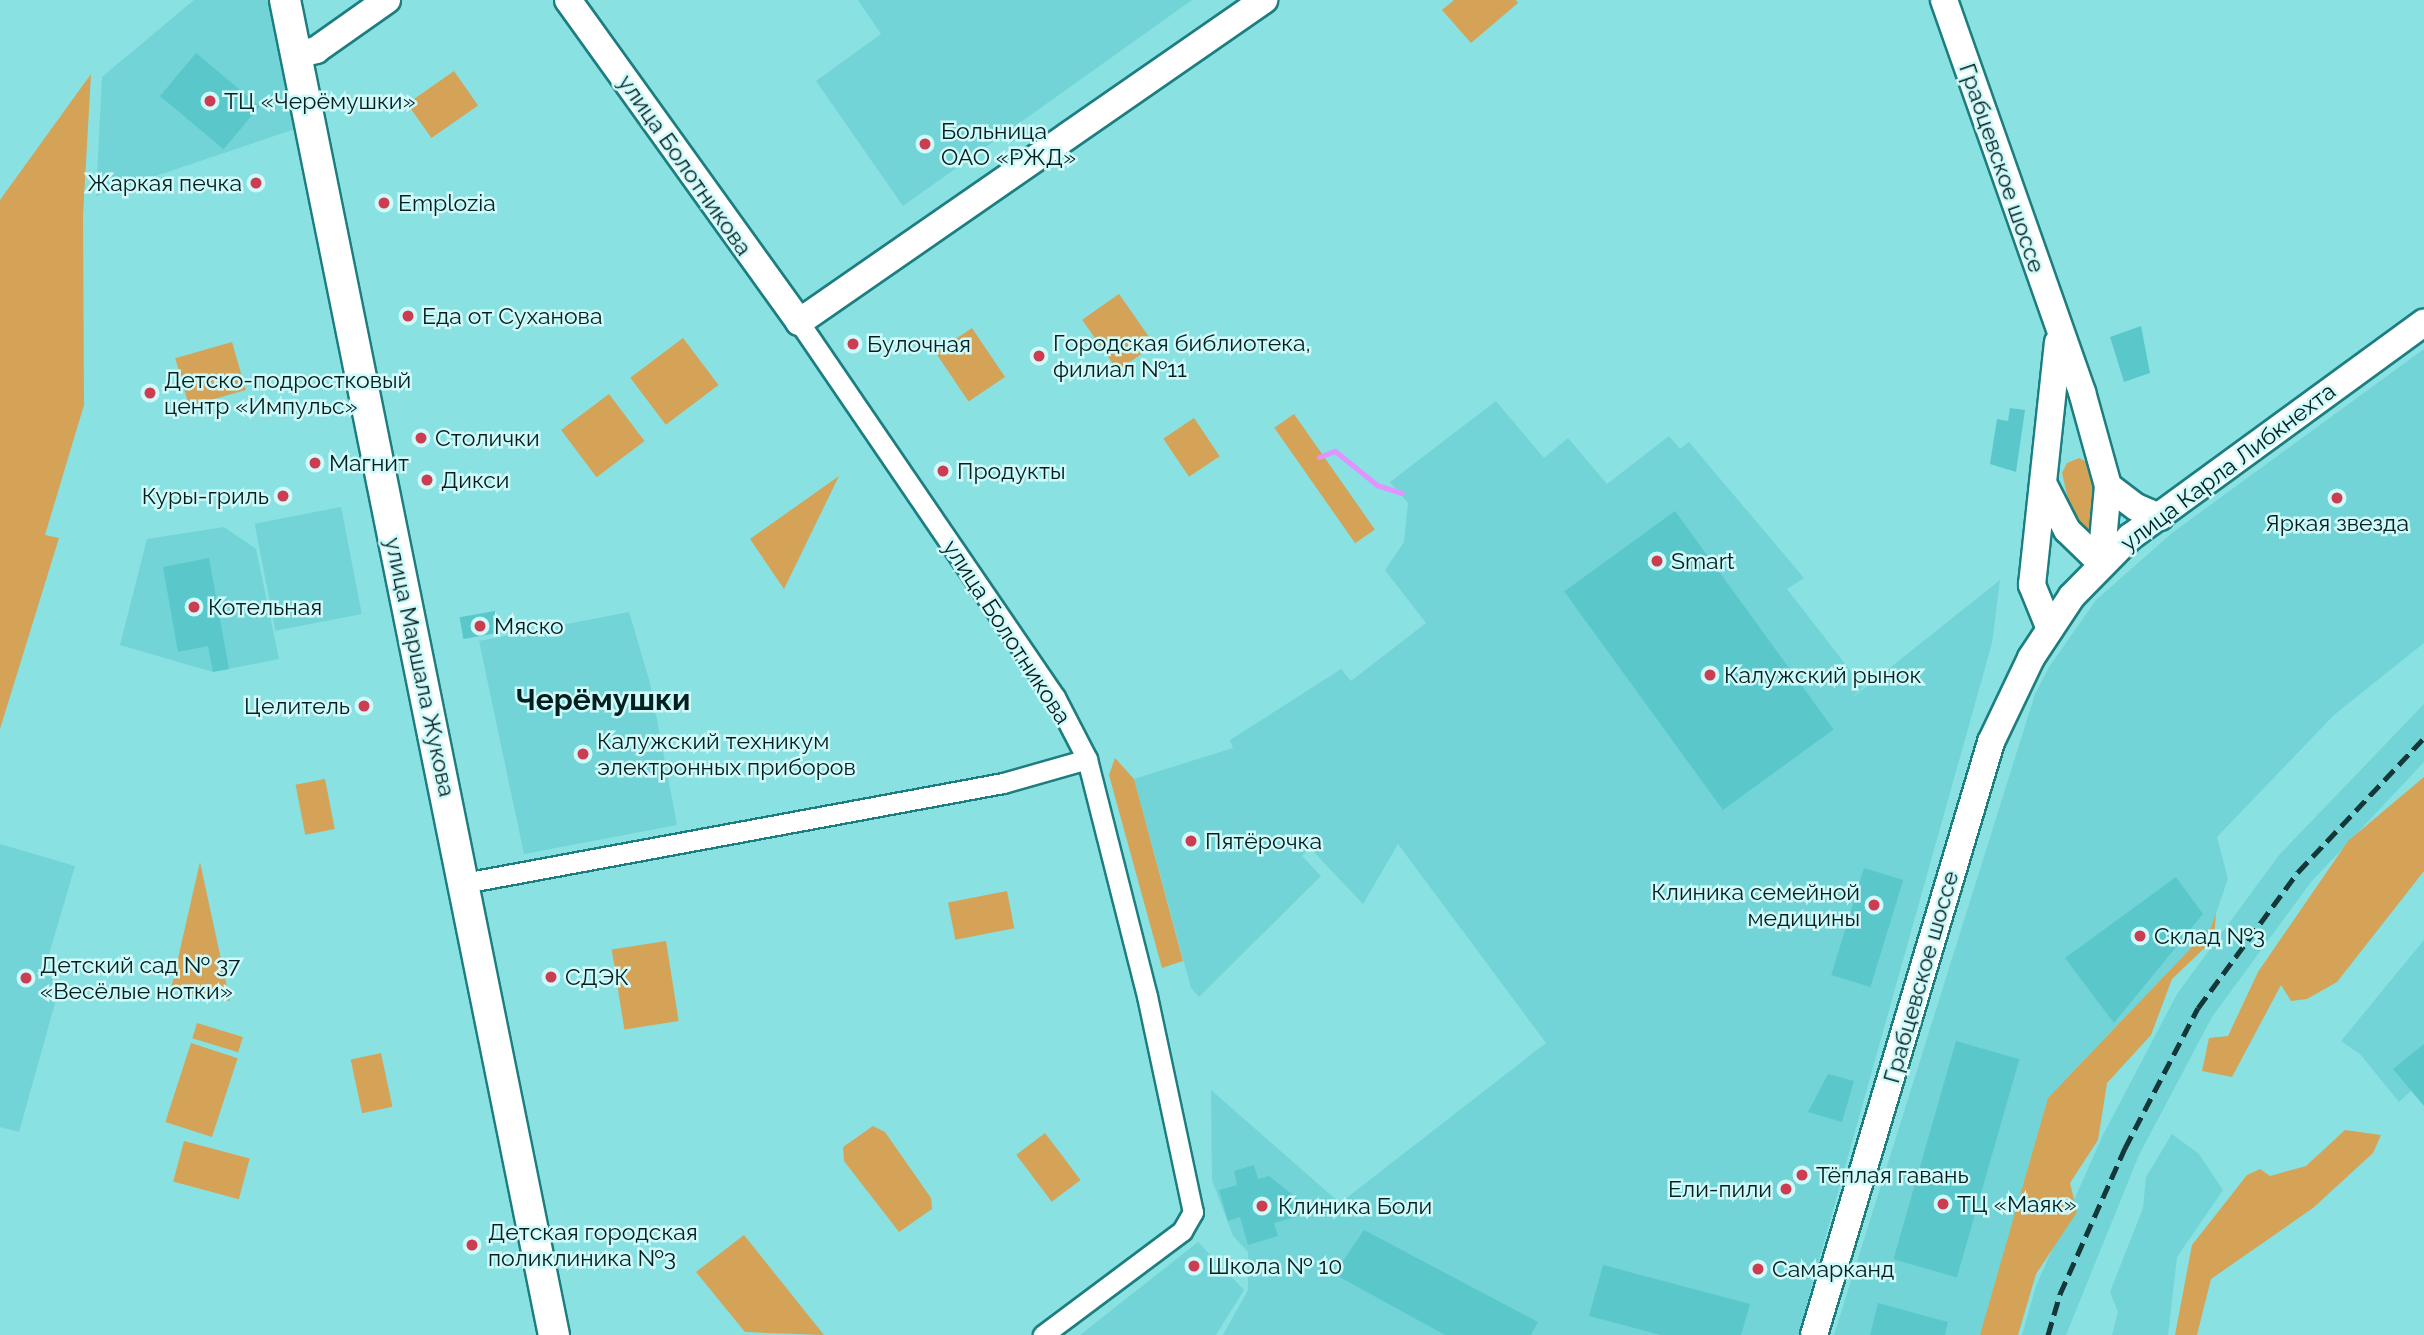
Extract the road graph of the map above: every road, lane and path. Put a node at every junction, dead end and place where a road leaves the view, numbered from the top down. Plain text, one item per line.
1 (285, 0) edge
2 (387, 0) edge
3 (568, 0) edge
4 (1264, 0) edge
5 (1944, 0) edge
6 (295, 55) junction
7 (799, 322) junction
8 (2424, 323) edge
9 (2059, 337) junction
10 (2097, 454) junction
11 (2049, 456) junction
12 (2108, 486) junction
13 (2045, 487) junction
14 (2160, 517) junction
15 (2101, 563) junction
16 (2050, 629) junction
17 (1087, 759) junction
18 (464, 883) junction
19 (554, 1335) edge
20 (1043, 1335) edge
21 (1814, 1335) edge

1 - 6 main road, улица Маршала Жукова
2 - 6 street
3 - 7 street, улица Болотникова
4 - 7 street
5 - 9 street, Грабцевское шоссе
6 - 18 main road, улица Маршала Жукова
7 - 17 street, улица Болотникова
8 - 14 street, улица Карла Либкнехта
9 - 10 street, Грабцевское шоссе
9 - 11 street, Грабцевское шоссе
10 - 11 street
10 - 12 street, Грабцевское шоссе
11 - 13 street, Грабцевское шоссе
12 - 14 street
12 - 15 street
13 - 15 street
13 - 16 street, Грабцевское шоссе
14 - 15 street, улица Карла Либкнехта
15 - 16 street, улица Карла Либкнехта
16 - 21 street, Грабцевское шоссе
17 - 18 street
17 - 20 street, улица Болотникова
18 - 19 main road, улица Маршала Жукова

